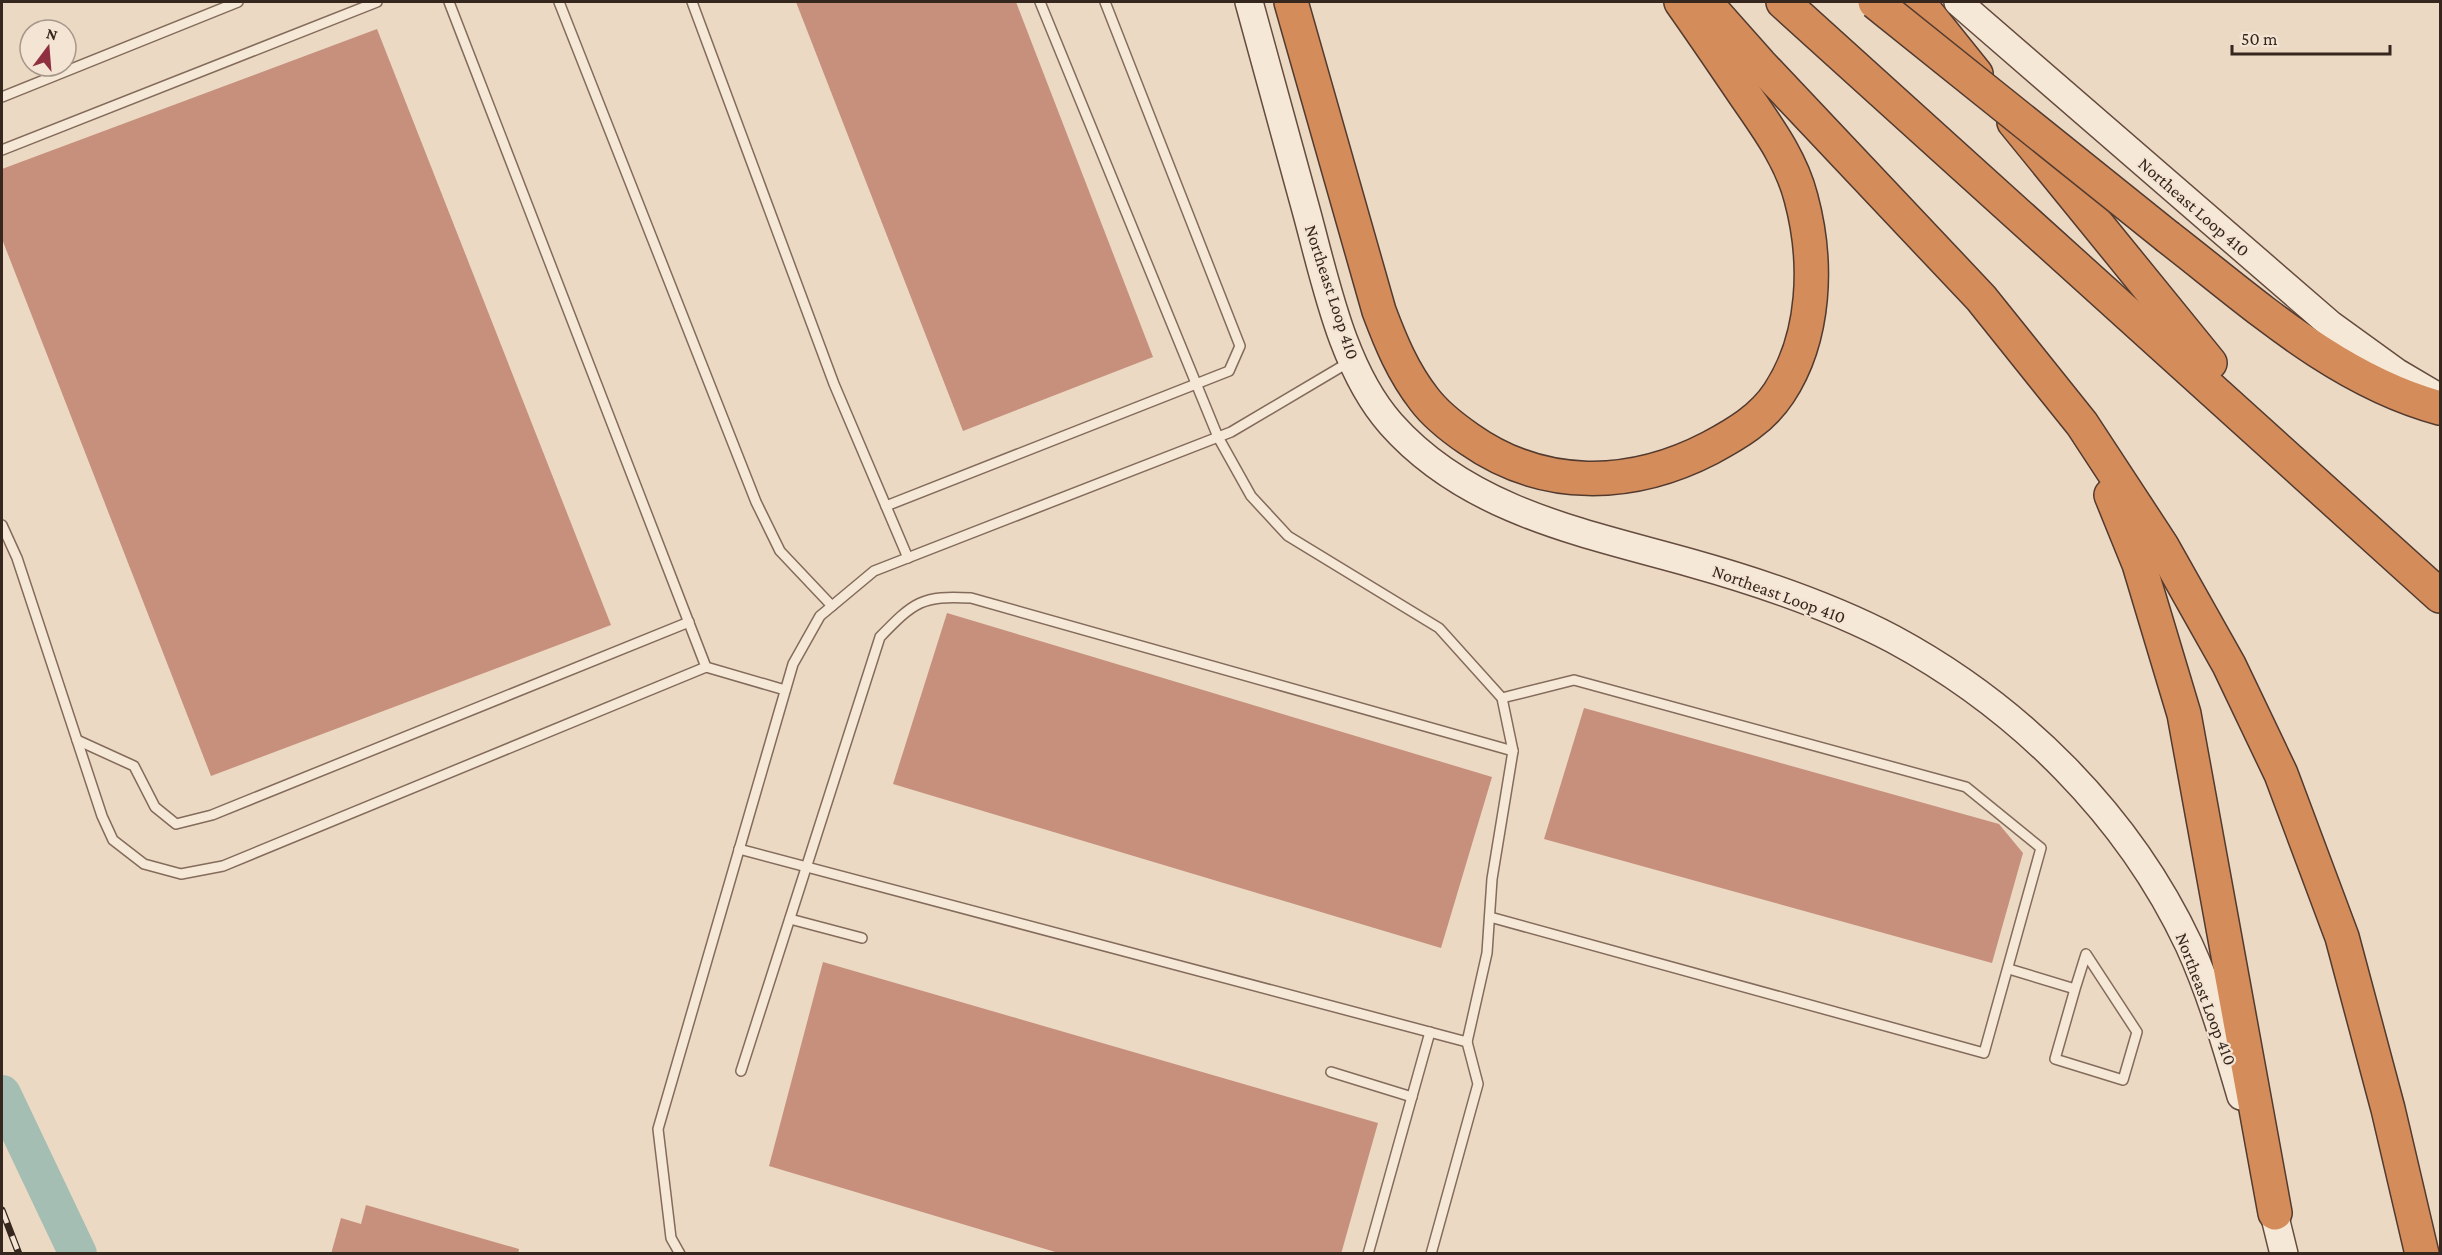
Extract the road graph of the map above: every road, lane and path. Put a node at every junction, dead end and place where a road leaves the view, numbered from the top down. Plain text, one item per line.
1 (238, 2) edge
2 (377, 2) edge
3 (449, 2) edge
4 (559, 2) edge
5 (692, 2) edge
6 (1040, 2) edge
7 (1105, 2) edge
8 (1249, 2) edge
9 (1291, 2) edge
10 (1681, 2) edge
11 (1705, 2) edge
12 (1783, 2) edge
13 (1875, 2) edge
14 (1918, 2) edge
15 (1958, 2) edge
16 (2, 97) edge
17 (2, 150) edge
18 (1353, 360) junction
19 (1196, 384) junction
20 (2440, 398) edge
21 (2440, 408) edge
22 (2082, 424) junction
23 (1218, 437) junction
24 (2288, 457) junction
25 (886, 506) junction
26 (2, 525) edge
27 (908, 558) junction
28 (2440, 596) edge
29 (832, 606) junction
30 (689, 622) junction
31 (706, 667) junction
32 (786, 690) junction
33 (1502, 698) junction
34 (77, 740) junction
35 (1513, 751) junction
36 (740, 849) junction
37 (807, 867) junction
38 (1490, 917) junction
39 (790, 919) junction
40 (862, 938) dead end
41 (2009, 969) junction
42 (2075, 989) junction
43 (1430, 1032) junction
44 (1467, 1042) junction
45 (741, 1071) dead end
46 (1331, 1072) dead end
47 (1412, 1096) junction
48 (2275, 1213) junction
49 (680, 1254) edge
50 (1368, 1254) edge
51 (1431, 1254) edge
52 (2284, 1254) edge
53 (2422, 1254) edge

1 - 16 lane
2 - 17 lane
3 - 30 lane
4 - 29 lane
5 - 25 lane
6 - 19 lane
7 - 19 lane
8 - 18 main road, Northeast Loop 410
9 - 10 highway
11 - 22 highway
12 - 24 highway
13 - 21 highway, bridge
14 - 24 highway
15 - 20 main road, Northeast Loop 410
18 - 23 lane
18 - 48 main road, Northeast Loop 410
19 - 23 lane
19 - 25 lane
22 - 48 highway
22 - 53 highway
23 - 27 lane
23 - 33 lane
24 - 28 highway
25 - 27 lane
26 - 34 lane
27 - 29 lane
29 - 32 lane
30 - 31 lane
30 - 34 lane
31 - 32 lane
31 - 34 lane
32 - 36 lane
33 - 35 lane
33 - 41 lane
35 - 37 lane
35 - 38 lane
36 - 37 lane
36 - 49 lane
37 - 39 lane
37 - 43 lane
38 - 41 lane
38 - 44 lane
39 - 40 lane
39 - 45 lane
41 - 42 lane
42 - 42 lane
43 - 44 lane
43 - 47 lane
44 - 51 lane
46 - 47 lane
47 - 50 lane
48 - 52 main road, Northeast Loop 410

